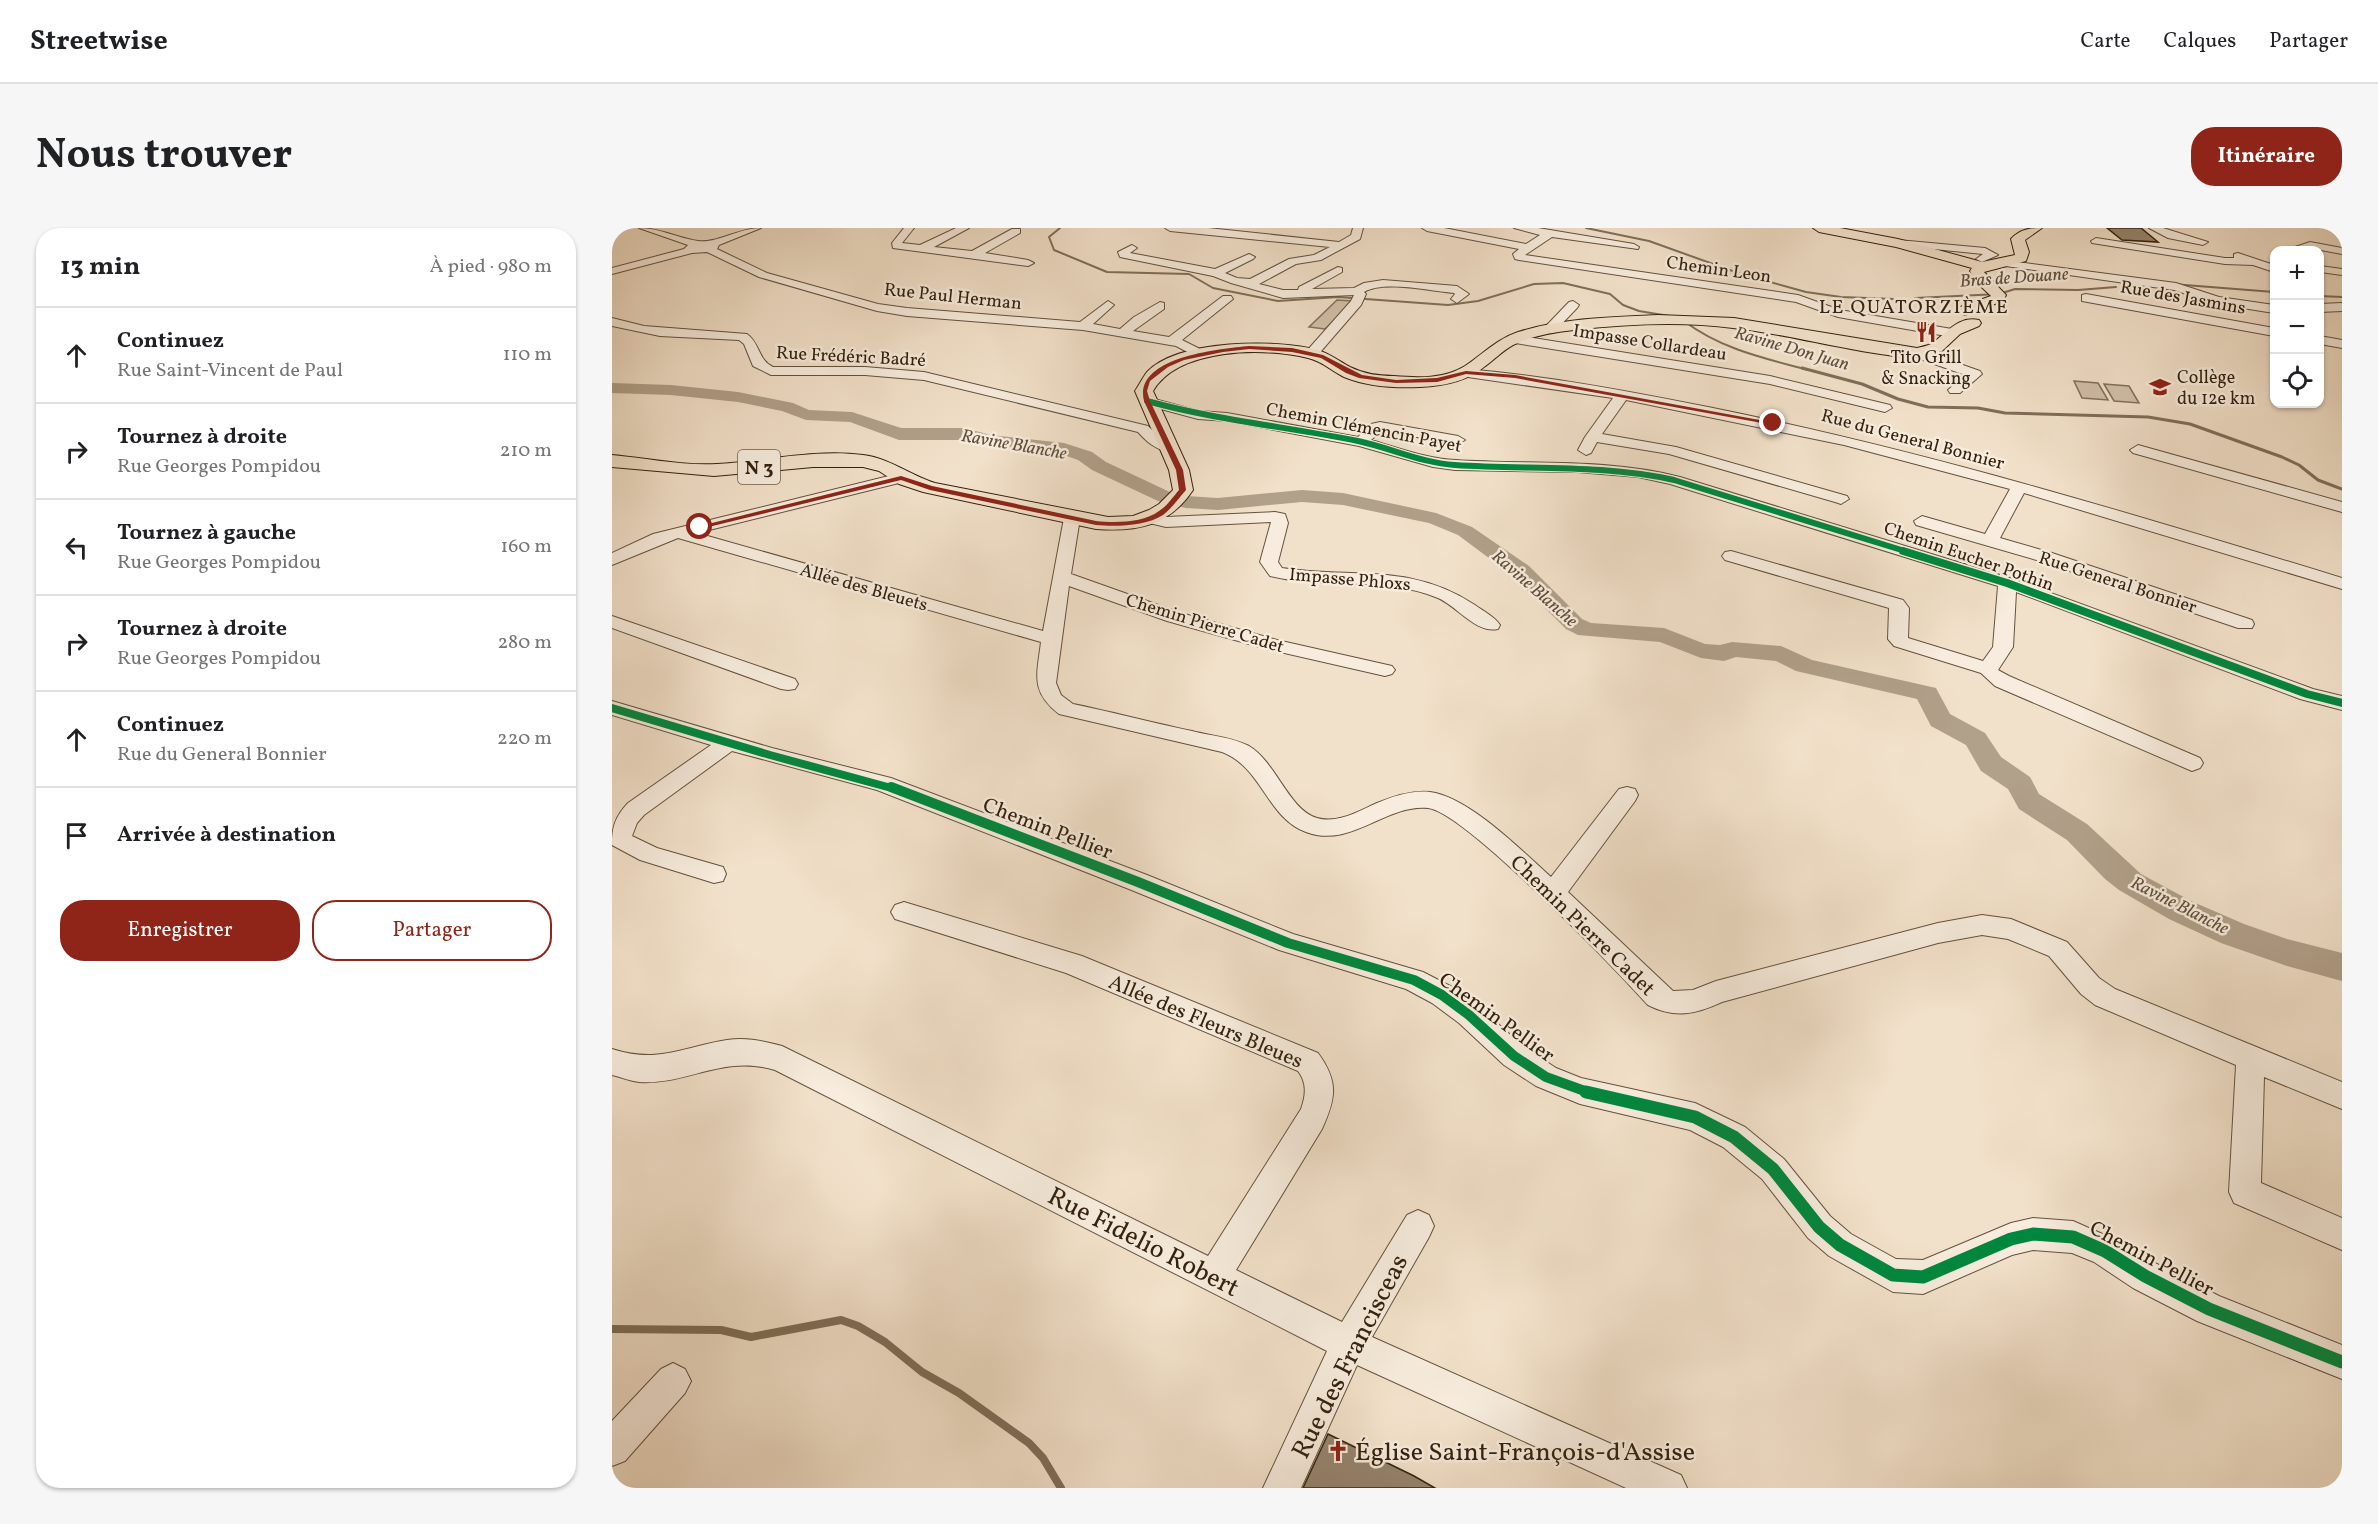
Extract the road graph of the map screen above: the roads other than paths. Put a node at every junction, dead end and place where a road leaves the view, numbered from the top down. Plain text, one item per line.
1 (644, 228) edge
2 (756, 228) edge
3 (909, 228) edge
4 (964, 228) edge
5 (1170, 228) edge
6 (1358, 228) edge
7 (1427, 228) edge
8 (1519, 228) edge
9 (1819, 228) edge
10 (2036, 228) edge
11 (2154, 228) edge
12 (1016, 231) dead end
13 (1550, 233) junction
14 (2096, 241) dead end
15 (2212, 243) dead end
16 (1340, 245) junction
17 (702, 247) junction
18 (1527, 247) junction
19 (1634, 247) dead end
20 (1132, 248) dead end
21 (2324, 248) edge
22 (920, 250) junction
23 (2227, 250) dead end
24 (2342, 251) edge
25 (974, 255) junction
26 (1196, 257) dead end
27 (1249, 257) dead end
28 (2253, 262) junction
29 (1028, 263) dead end
30 (1982, 263) junction
31 (2002, 263) junction
32 (1179, 266) junction
33 (2270, 267) edge
34 (1338, 270) dead end
35 (2324, 270) edge
36 (612, 271) edge
37 (2342, 272) edge
38 (1216, 273) junction
39 (2324, 277) edge
40 (2342, 279) edge
41 (1246, 284) junction
42 (1297, 294) junction
43 (1358, 297) junction
44 (2086, 298) dead end
45 (1227, 299) dead end
46 (1457, 299) dead end
47 (1108, 305) dead end
48 (1573, 305) dead end
49 (1160, 306) dead end
50 (2270, 308) edge
51 (2324, 308) edge
52 (2342, 308) edge
53 (1968, 314) junction
54 (612, 322) edge
55 (1083, 326) junction
56 (626, 327) junction
57 (1821, 329) junction
58 (1549, 330) junction
59 (2270, 331) edge
60 (1895, 332) dead end
61 (612, 333) edge
62 (1123, 333) junction
63 (1514, 339) junction
64 (2324, 341) edge
65 (1171, 342) junction
66 (2342, 344) edge
67 (1917, 352) junction
68 (1199, 354) junction
69 (1311, 354) junction
70 (1466, 372) junction
71 (1954, 390) dead end
72 (1622, 395) junction
73 (1147, 401) junction
74 (1885, 408) dead end
75 (1592, 437) junction
76 (1458, 440) dead end
77 (1362, 442) junction
78 (1167, 447) junction
79 (2138, 450) dead end
80 (612, 461) edge
81 (1577, 467) junction
82 (901, 478) junction
83 (2019, 488) junction
84 (1841, 499) dead end
85 (2342, 507) edge
86 (1156, 515) junction
87 (1072, 518) junction
88 (1922, 521) dead end
89 (678, 533) junction
90 (1990, 541) junction
91 (1731, 556) dead end
92 (612, 560) edge
93 (1062, 577) junction
94 (2007, 584) junction
95 (2342, 584) edge
96 (612, 622) edge
97 (2245, 624) dead end
98 (1491, 625) dead end
99 (1051, 639) junction
100 (1988, 669) junction
101 (1385, 670) dead end
102 (788, 684) dead end
103 (2342, 703) edge
104 (612, 708) edge
105 (728, 743) junction
106 (2192, 763) dead end
107 (1628, 795) dead end
108 (714, 874) dead end
109 (1554, 892) junction
110 (904, 912) dead end
111 (2251, 1057) junction
112 (612, 1062) edge
113 (2342, 1096) edge
114 (1418, 1226) dead end
115 (2342, 1234) edge
116 (1214, 1276) junction
117 (1349, 1344) junction
118 (2342, 1362) edge
119 (673, 1381) dead end
120 (612, 1448) edge
121 (1282, 1488) edge
122 (1668, 1488) edge

1 - 17 street, Rue Paul Herman
2 - 17 street
3 - 22 street
4 - 22 street
5 - 16 street
6 - 16 street
7 - 18 street
8 - 13 street
9 - 30 main road
10 - 31 main road
11 - 15 street
12 - 25 street
13 - 18 street
13 - 19 street
14 - 28 street
16 - 41 street
17 - 36 street
17 - 55 street, Rue Paul Herman
18 - 53 street, Chemin Leon
20 - 32 street
21 - 24 street
22 - 25 street
23 - 28 street
25 - 29 street
26 - 32 street
27 - 38 street
28 - 33 street
30 - 31 main road
30 - 53 main road
31 - 50 street
32 - 38 street
34 - 42 street
35 - 37 street
38 - 41 street
39 - 40 street
41 - 42 street
42 - 43 street
43 - 46 street
43 - 69 street
44 - 59 street, Rue des Jasmins
45 - 65 street
47 - 55 street
48 - 58 street
49 - 62 street
51 - 52 street
53 - 67 main road
54 - 56 street, Rue Frédéric Badré
55 - 62 street, Rue Paul Herman
56 - 61 street
56 - 78 street, Rue Frédéric Badré
57 - 58 main road
57 - 60 street
57 - 67 main road
58 - 63 main road
62 - 65 street, Rue Paul Herman
63 - 70 main road
63 - 74 street, Impasse Collardeau
64 - 66 street
65 - 68 street, Rue Paul Herman
67 - 71 street
68 - 69 main road
68 - 73 main road
69 - 70 main road
70 - 72 street, Rue du General Bonnier
72 - 75 street
72 - 83 street, Rue du General Bonnier
73 - 77 street, Chemin Clémencin Payet
73 - 78 main road
75 - 81 street
75 - 84 street
76 - 77 street
77 - 81 street, Chemin Clémencin Payet
78 - 86 main road
79 - 85 street
80 - 82 main road, N 3
81 - 94 street, Chemin Eucher Pothin
82 - 87 main road, N 3
82 - 89 street
83 - 90 street
83 - 95 street, Rue du General Bonnier
86 - 87 main road, N 3
86 - 98 street, Impasse Phloxs
87 - 93 street, Chemin Pierre Cadet
88 - 90 street, Rue General Bonnier
89 - 92 street
89 - 99 street, Allée des Bleuets
90 - 97 street, Rue General Bonnier
91 - 100 street
93 - 99 street, Chemin Pierre Cadet
93 - 101 street, Chemin Pierre Cadet
94 - 100 street
94 - 103 street, Chemin Eucher Pothin
96 - 102 street
99 - 109 street, Chemin Pierre Cadet
100 - 106 street
104 - 105 street, Chemin Pellier
105 - 108 street
105 - 118 street, Chemin Pellier
107 - 109 street
109 - 111 street, Chemin Pierre Cadet
110 - 116 street, Allée des Fleurs Bleues
111 - 113 street, Chemin Pierre Cadet
111 - 115 street
112 - 116 street, Rue Fidelio Robert
114 - 117 street, Rue des Francisceas
116 - 117 street, Rue Fidelio Robert
117 - 121 street, Rue des Francisceas
117 - 122 street, Rue Fidelio Robert
119 - 120 street

